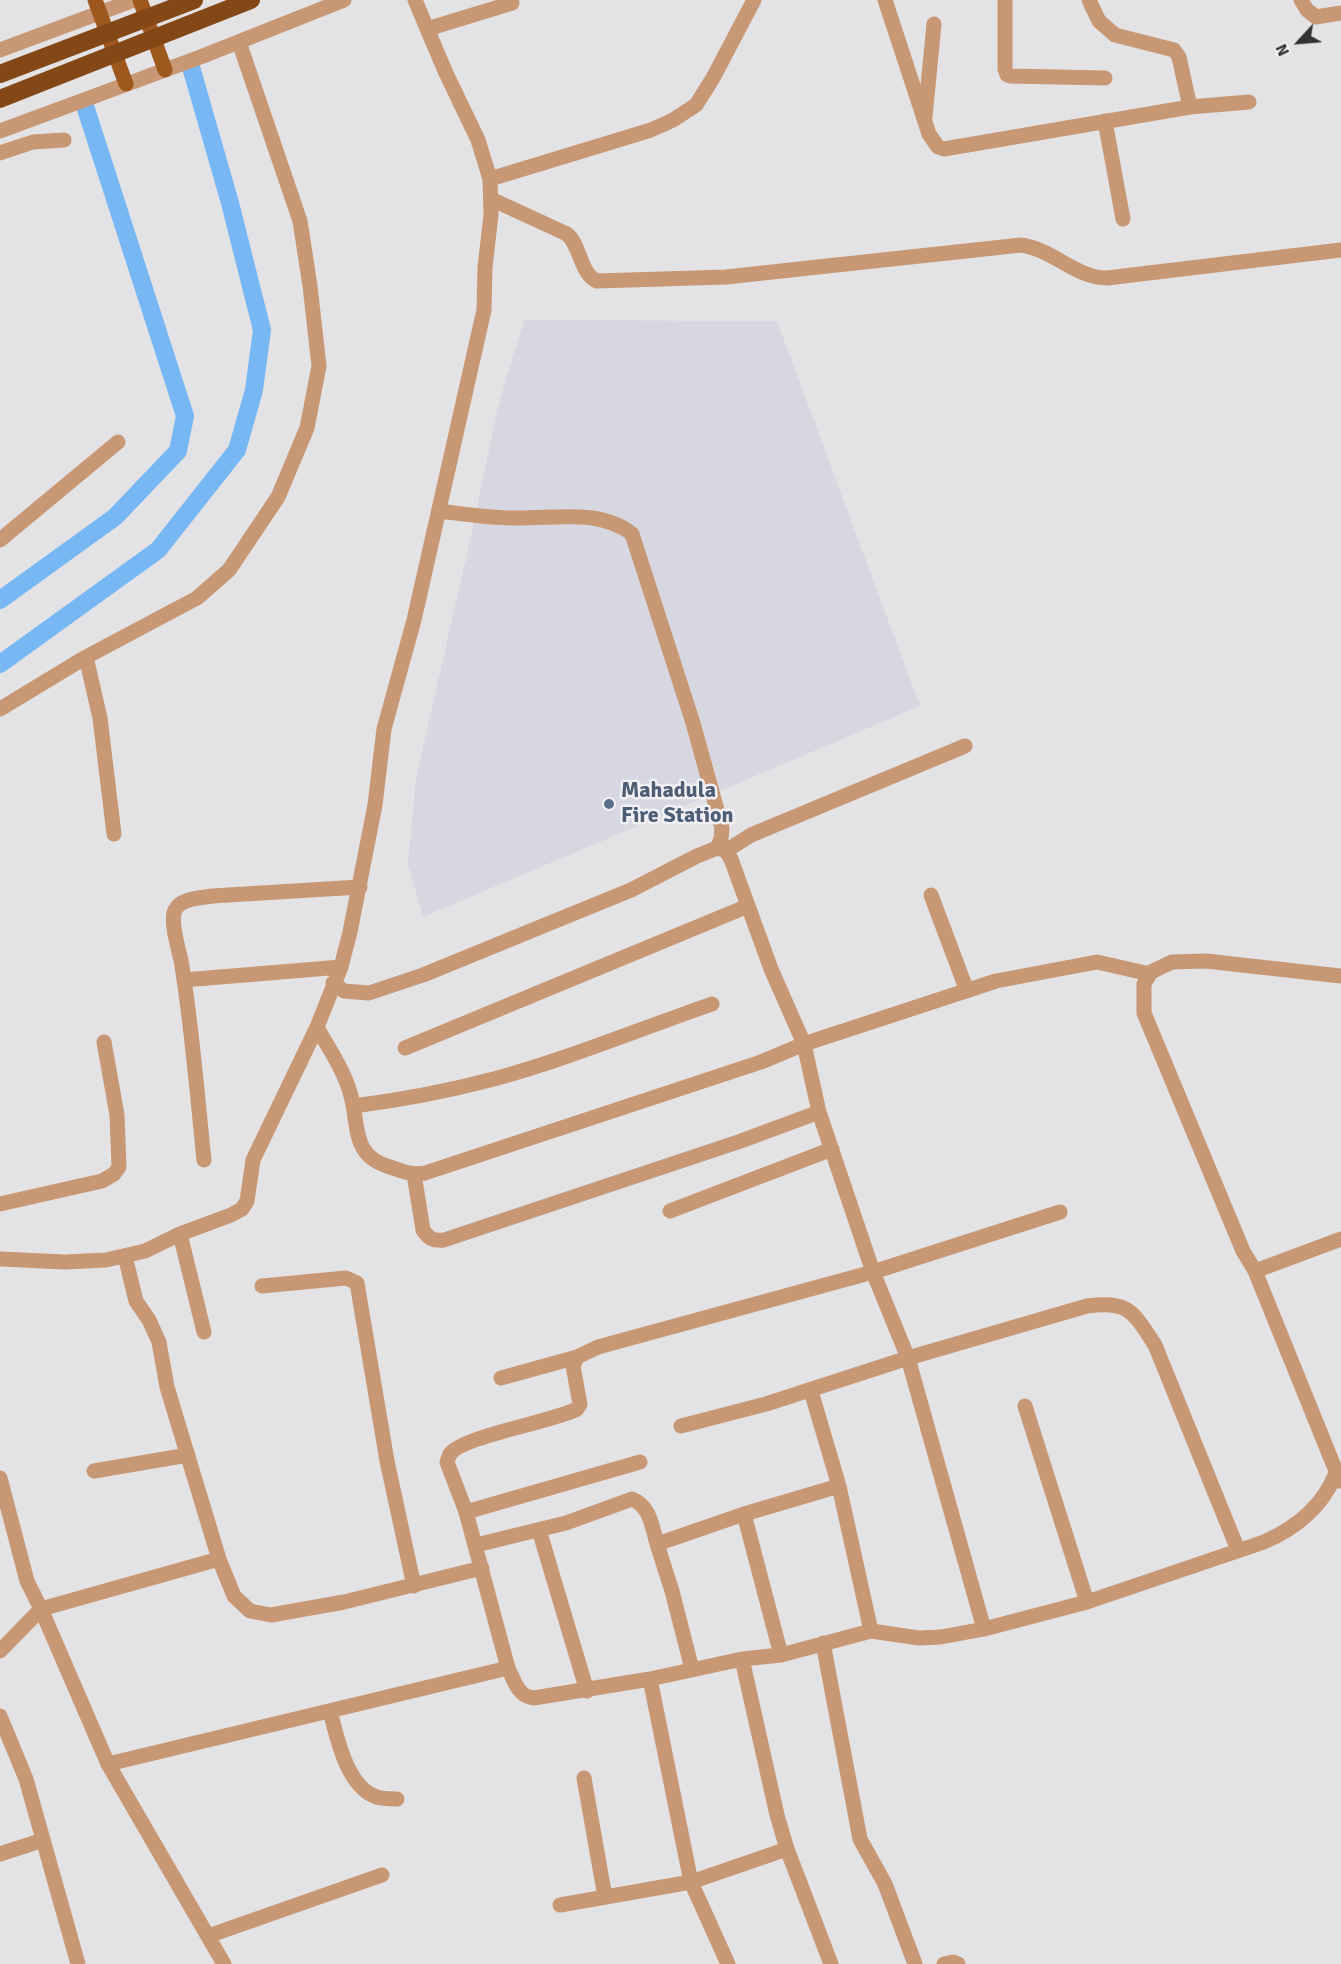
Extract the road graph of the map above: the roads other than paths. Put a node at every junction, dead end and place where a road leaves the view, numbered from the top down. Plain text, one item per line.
1 (134, 0) edge
2 (140, 0) edge
3 (194, 0) edge
4 (251, 0) edge
5 (344, 0) edge
6 (415, 0) edge
7 (754, 0) edge
8 (885, 0) edge
9 (1005, 0) edge
10 (1089, 0) edge
11 (1301, 0) edge
12 (512, 3) dead end
13 (97, 7) edge
14 (1341, 14) edge
15 (934, 24) dead end
16 (427, 29) junction
17 (239, 42) junction
18 (0, 50) edge
19 (165, 70) junction
20 (0, 74) edge
21 (1105, 78) dead end
22 (126, 84) junction
23 (0, 99) edge
24 (1249, 102) dead end
25 (1190, 107) junction
26 (1105, 121) junction
27 (925, 123) junction
28 (0, 131) edge
29 (64, 140) dead end
30 (0, 153) edge
31 (490, 179) junction
32 (491, 199) junction
33 (1123, 219) dead end
34 (1341, 250) edge
35 (118, 442) dead end
36 (439, 511) junction
37 (0, 540) edge
38 (86, 657) junction
39 (0, 709) edge
40 (965, 746) dead end
41 (114, 834) dead end
42 (721, 849) junction
43 (360, 887) junction
44 (931, 895) dead end
45 (748, 906) junction
46 (341, 967) junction
47 (1150, 974) junction
48 (1341, 976) edge
49 (184, 980) junction
50 (333, 983) junction
51 (967, 991) junction
52 (711, 1004) dead end
53 (317, 1027) junction
54 (104, 1042) dead end
55 (804, 1044) junction
56 (405, 1048) dead end
57 (354, 1106) junction
58 (819, 1112) junction
59 (832, 1149) junction
60 (204, 1160) dead end
61 (414, 1174) junction
62 (0, 1204) edge
63 (670, 1211) dead end
64 (1060, 1212) dead end
65 (180, 1234) junction
66 (1341, 1239) edge
67 (125, 1256) junction
68 (0, 1259) edge
69 (1255, 1270) junction
70 (873, 1272) junction
71 (262, 1286) dead end
72 (204, 1332) dead end
73 (577, 1357) junction
74 (908, 1358) junction
75 (501, 1378) dead end
76 (811, 1391) junction
77 (1025, 1406) dead end
78 (681, 1426) dead end
79 (188, 1455) junction
80 (640, 1462) dead end
81 (94, 1471) dead end
82 (1339, 1478) edge
83 (1, 1486) edge
84 (839, 1486) junction
85 (466, 1512) junction
86 (744, 1514) junction
87 (539, 1530) junction
88 (657, 1544) junction
89 (476, 1545) junction
90 (1239, 1550) junction
91 (219, 1559) junction
92 (482, 1568) junction
93 (414, 1586) junction
94 (1087, 1602) junction
95 (41, 1609) junction
96 (984, 1629) junction
97 (871, 1631) junction
98 (823, 1643) junction
99 (0, 1651) edge
100 (781, 1655) junction
101 (742, 1659) junction
102 (508, 1668) junction
103 (692, 1669) junction
104 (650, 1679) junction
105 (587, 1691) junction
106 (330, 1711) junction
107 (0, 1716) edge
108 (108, 1764) junction
109 (584, 1778) dead end
110 (397, 1799) dead end
111 (43, 1840) junction
112 (787, 1849) junction
113 (0, 1854) edge
114 (382, 1875) dead end
115 (691, 1882) junction
116 (605, 1897) junction
117 (560, 1905) dead end
118 (208, 1936) junction
119 (78, 1964) edge
120 (224, 1964) edge
121 (728, 1964) edge
122 (831, 1964) edge
123 (915, 1964) edge
124 (944, 1964) edge
125 (958, 1964) edge

1 - 13 street
2 - 19 main road
3 - 20 highway, bridge
4 - 23 highway, bridge
5 - 17 street
6 - 16 street
7 - 31 street
8 - 27 street
9 - 21 street
10 - 25 street
11 - 14 street
12 - 16 street
13 - 18 street
13 - 22 main road
15 - 27 street
16 - 31 street
17 - 19 street
17 - 38 street
19 - 22 street
22 - 28 street
24 - 25 street
25 - 26 street
26 - 27 street
26 - 33 street
29 - 30 street
31 - 32 street
32 - 34 street
32 - 36 street
35 - 37 street
36 - 42 street
36 - 43 street
38 - 39 street
38 - 41 street
40 - 42 street
42 - 45 street
42 - 50 street
43 - 46 street
43 - 49 street
44 - 51 street
45 - 55 street
45 - 56 street
46 - 49 street
46 - 50 street
47 - 48 street
47 - 51 street
47 - 69 street
49 - 60 street
50 - 53 street
51 - 55 street
52 - 57 street
53 - 57 street
53 - 65 street
54 - 62 street
55 - 58 street
55 - 61 street
57 - 61 street
58 - 59 street
58 - 61 street
59 - 63 street
59 - 70 street
64 - 70 street
65 - 67 street
65 - 72 street
66 - 69 street
67 - 68 street
67 - 79 street
69 - 82 street
70 - 73 street
70 - 74 street
71 - 93 street
73 - 75 street
73 - 85 street
74 - 76 street
74 - 90 street
74 - 96 street
76 - 78 street
76 - 84 street
77 - 94 street
79 - 81 street
79 - 91 street
80 - 85 street
82 - 90 street
83 - 95 street
84 - 86 street
84 - 97 street
85 - 89 street
86 - 88 street
86 - 100 street
87 - 88 street
87 - 89 street
87 - 105 street
88 - 103 street
89 - 92 street
90 - 94 street
91 - 93 street
91 - 95 street
92 - 93 street
92 - 102 street
94 - 96 street
95 - 99 street
95 - 108 street
96 - 97 street
97 - 98 street
98 - 100 street
98 - 123 street
100 - 101 street
101 - 103 street
101 - 112 street
102 - 105 street
102 - 106 street
103 - 104 street
104 - 105 street
104 - 115 street
106 - 108 street
106 - 110 street
107 - 111 street
108 - 118 street
109 - 116 street
111 - 113 street
111 - 119 street
112 - 115 street
112 - 122 street
114 - 118 street
115 - 116 street
115 - 121 street
116 - 117 street
118 - 120 street
124 - 125 street

